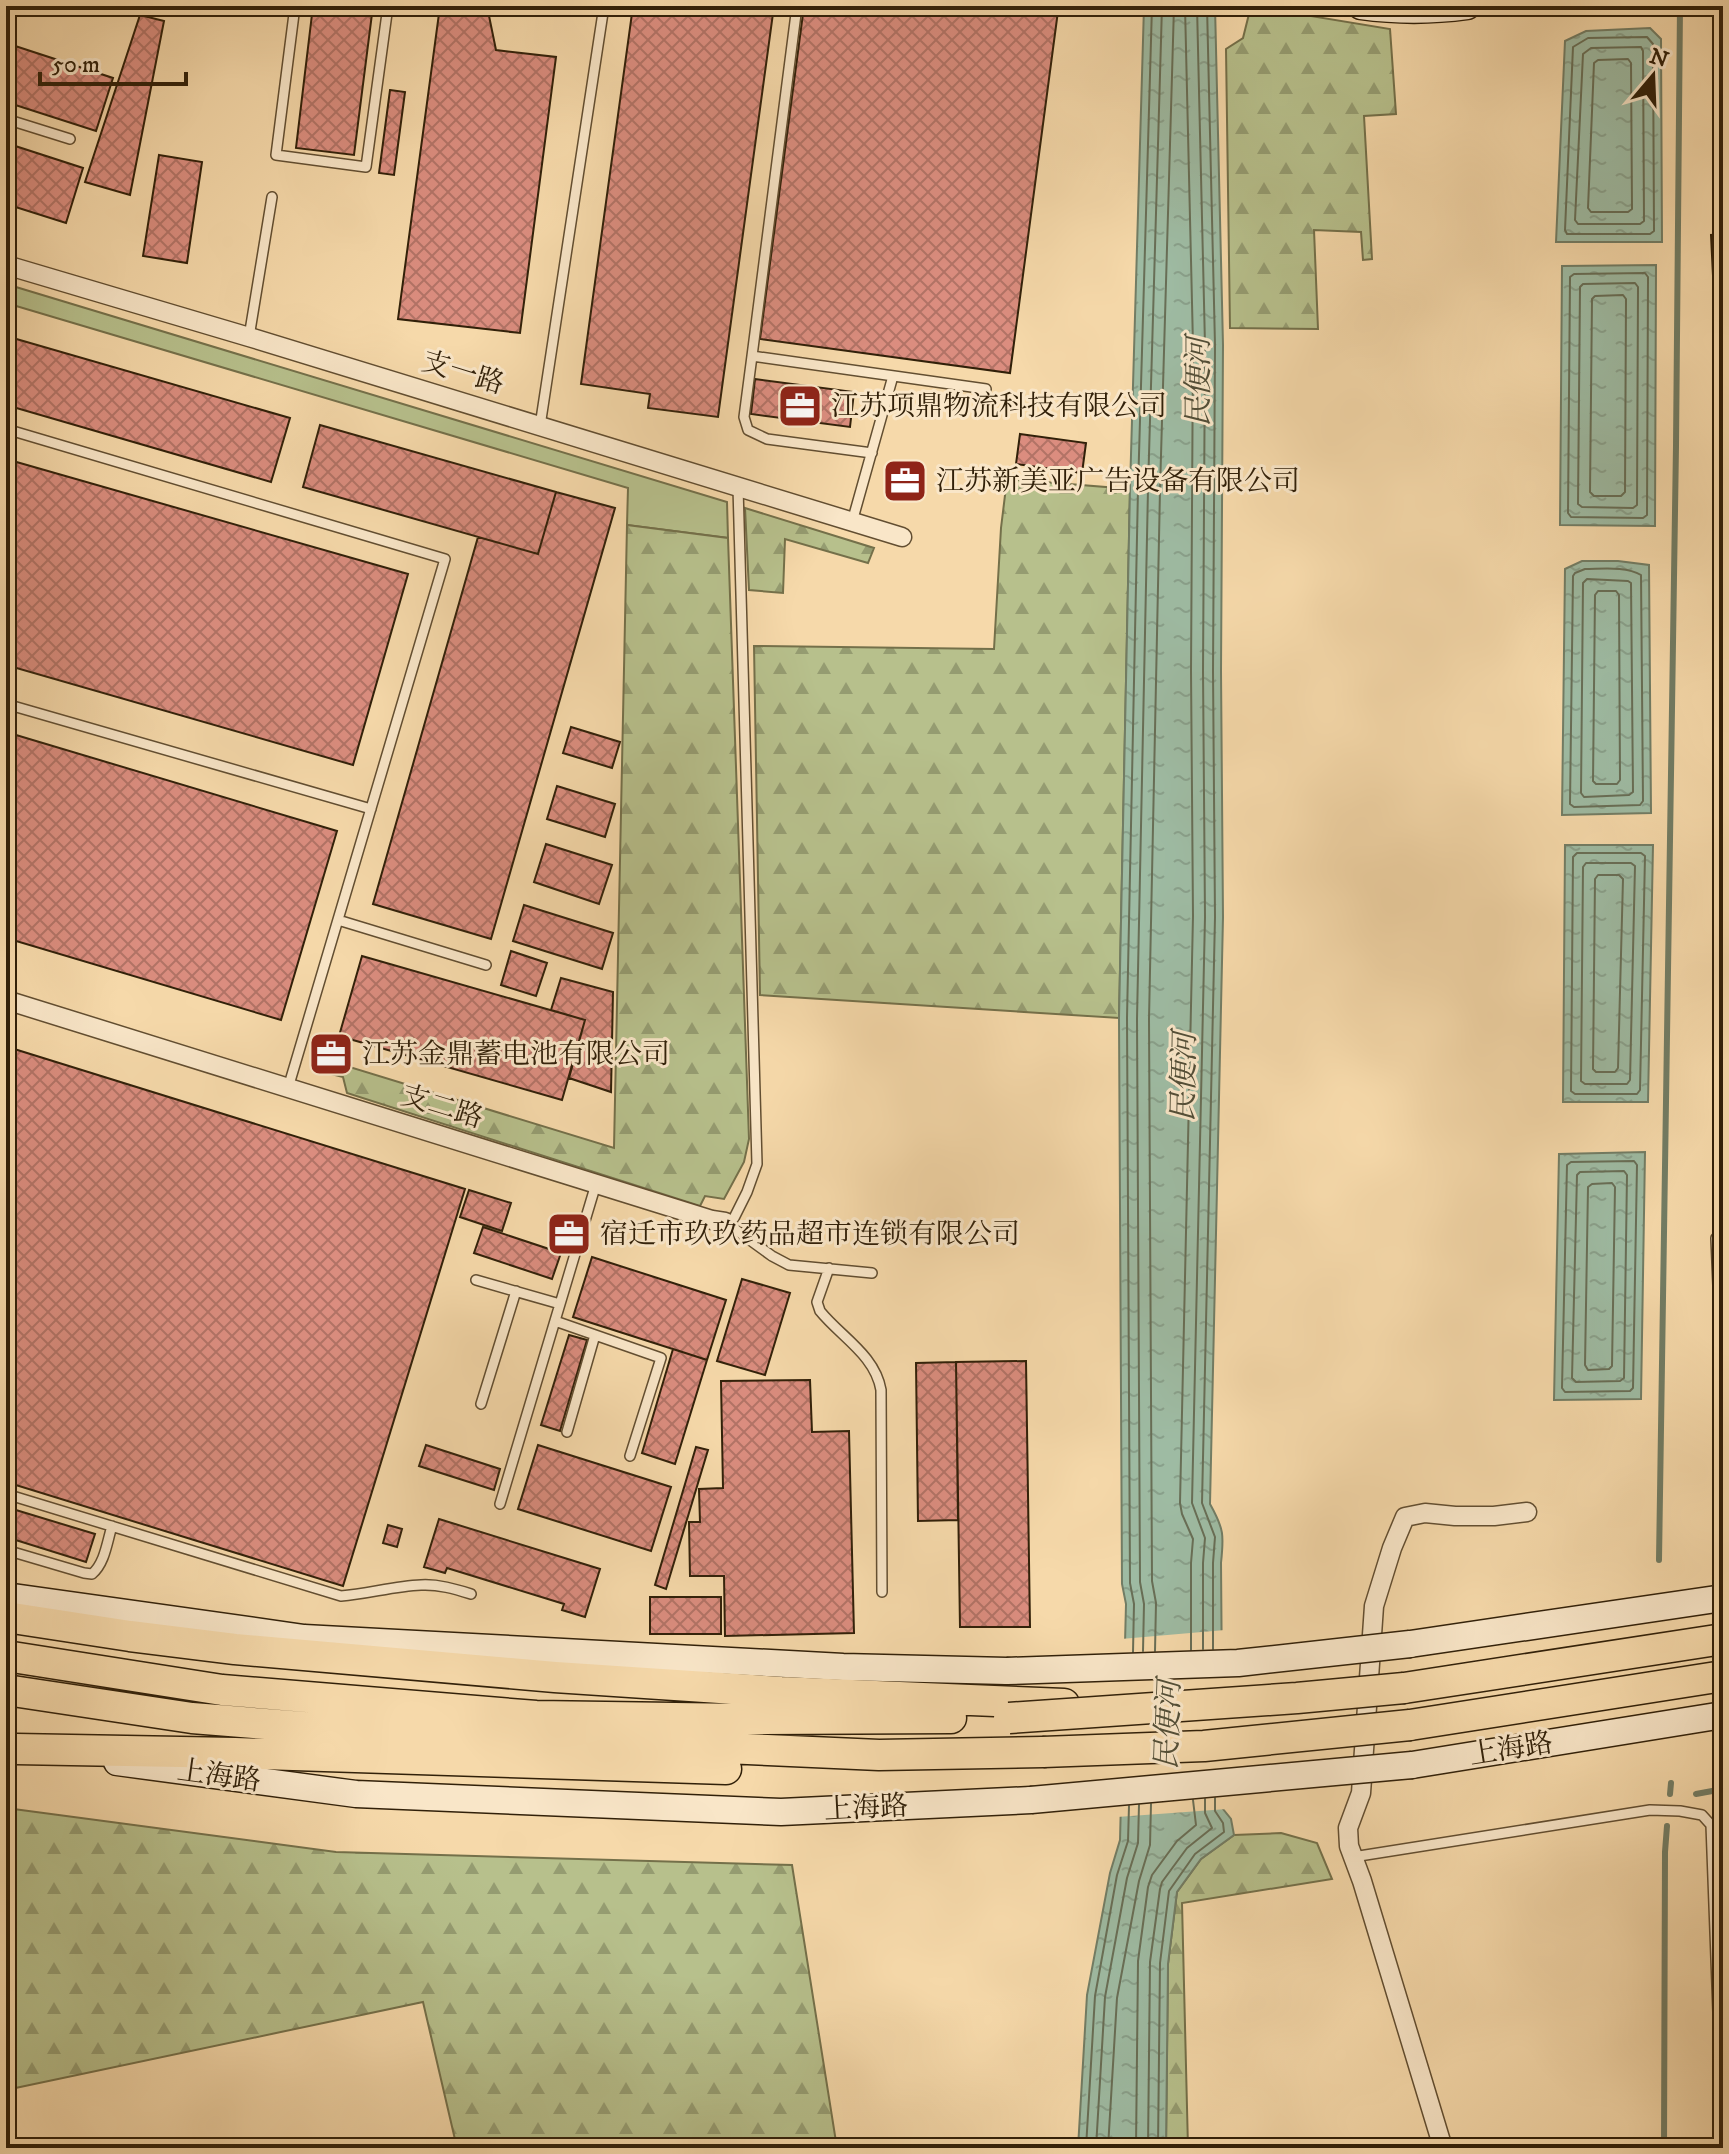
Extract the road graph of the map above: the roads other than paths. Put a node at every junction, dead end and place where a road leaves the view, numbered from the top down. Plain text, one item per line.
1 (295, 6) edge
2 (388, 6) edge
3 (604, 6) edge
4 (797, 6) edge
5 (1361, 6) edge
6 (1467, 6) edge
7 (6, 119) edge
8 (70, 139) dead end
9 (272, 197) dead end
10 (6, 265) edge
11 (249, 337) junction
12 (752, 356) junction
13 (893, 376) junction
14 (986, 389) dead end
15 (540, 426) junction
16 (6, 429) edge
17 (872, 453) junction
18 (738, 487) junction
19 (852, 522) junction
20 (902, 537) dead end
21 (6, 704) edge
22 (371, 809) junction
23 (338, 920) junction
24 (486, 965) dead end
25 (6, 1000) edge
26 (288, 1088) junction
27 (596, 1184) junction
28 (725, 1222) junction
29 (1716, 1238) dead end
30 (829, 1268) junction
31 (872, 1273) dead end
32 (476, 1280) dead end
33 (516, 1291) junction
34 (560, 1304) junction
35 (555, 1321) junction
36 (595, 1335) junction
37 (481, 1404) dead end
38 (1723, 1404) edge
39 (567, 1432) dead end
40 (630, 1456) dead end
41 (6, 1494) edge
42 (500, 1504) dead end
43 (1527, 1512) dead end
44 (112, 1526) junction
45 (6, 1550) edge
46 (882, 1592) dead end
47 (471, 1594) dead end
48 (6, 1596) edge
49 (1723, 1598) edge
50 (6, 1617) edge
51 (1723, 1639) edge
52 (6, 1656) edge
53 (1723, 1676) edge
54 (6, 1690) edge
55 (1009, 1710) junction
56 (1723, 1715) edge
57 (11, 1748) edge
58 (879, 1755) junction
59 (1723, 1823) edge
60 (1711, 1825) junction
61 (1353, 1857) junction
62 (1721, 2092) dead end
63 (1443, 2148) edge

1 - 2 lane
3 - 15 lane
4 - 12 lane
5 - 6 main road
7 - 8 lane
9 - 11 lane
10 - 11 street, 支一路
11 - 15 street, 支一路
12 - 13 lane
12 - 17 lane
13 - 14 lane
13 - 17 lane
15 - 18 street, 支一路
16 - 22 lane
17 - 19 lane
18 - 19 street, 支一路
18 - 28 lane
19 - 20 street, 支一路
21 - 22 lane
22 - 23 lane
23 - 24 lane
23 - 26 lane
25 - 26 street, 支二路
26 - 27 street, 支二路
27 - 28 street, 支二路
27 - 34 lane
28 - 30 lane
29 - 38 lane
30 - 31 lane
30 - 46 lane
32 - 33 lane
33 - 34 lane
33 - 37 lane
34 - 35 lane
35 - 36 lane
35 - 42 lane
36 - 39 lane
36 - 40 lane
41 - 44 lane
43 - 61 street
44 - 45 lane
44 - 47 lane
48 - 49 main road, bridge
50 - 55 highway
51 - 55 highway, bridge
52 - 55 highway
53 - 58 highway, 上海路, bridge
54 - 58 highway, 上海路
56 - 57 main road, 上海路, bridge
57 - 58 highway
59 - 60 lane
60 - 61 lane
60 - 62 lane
61 - 63 street

